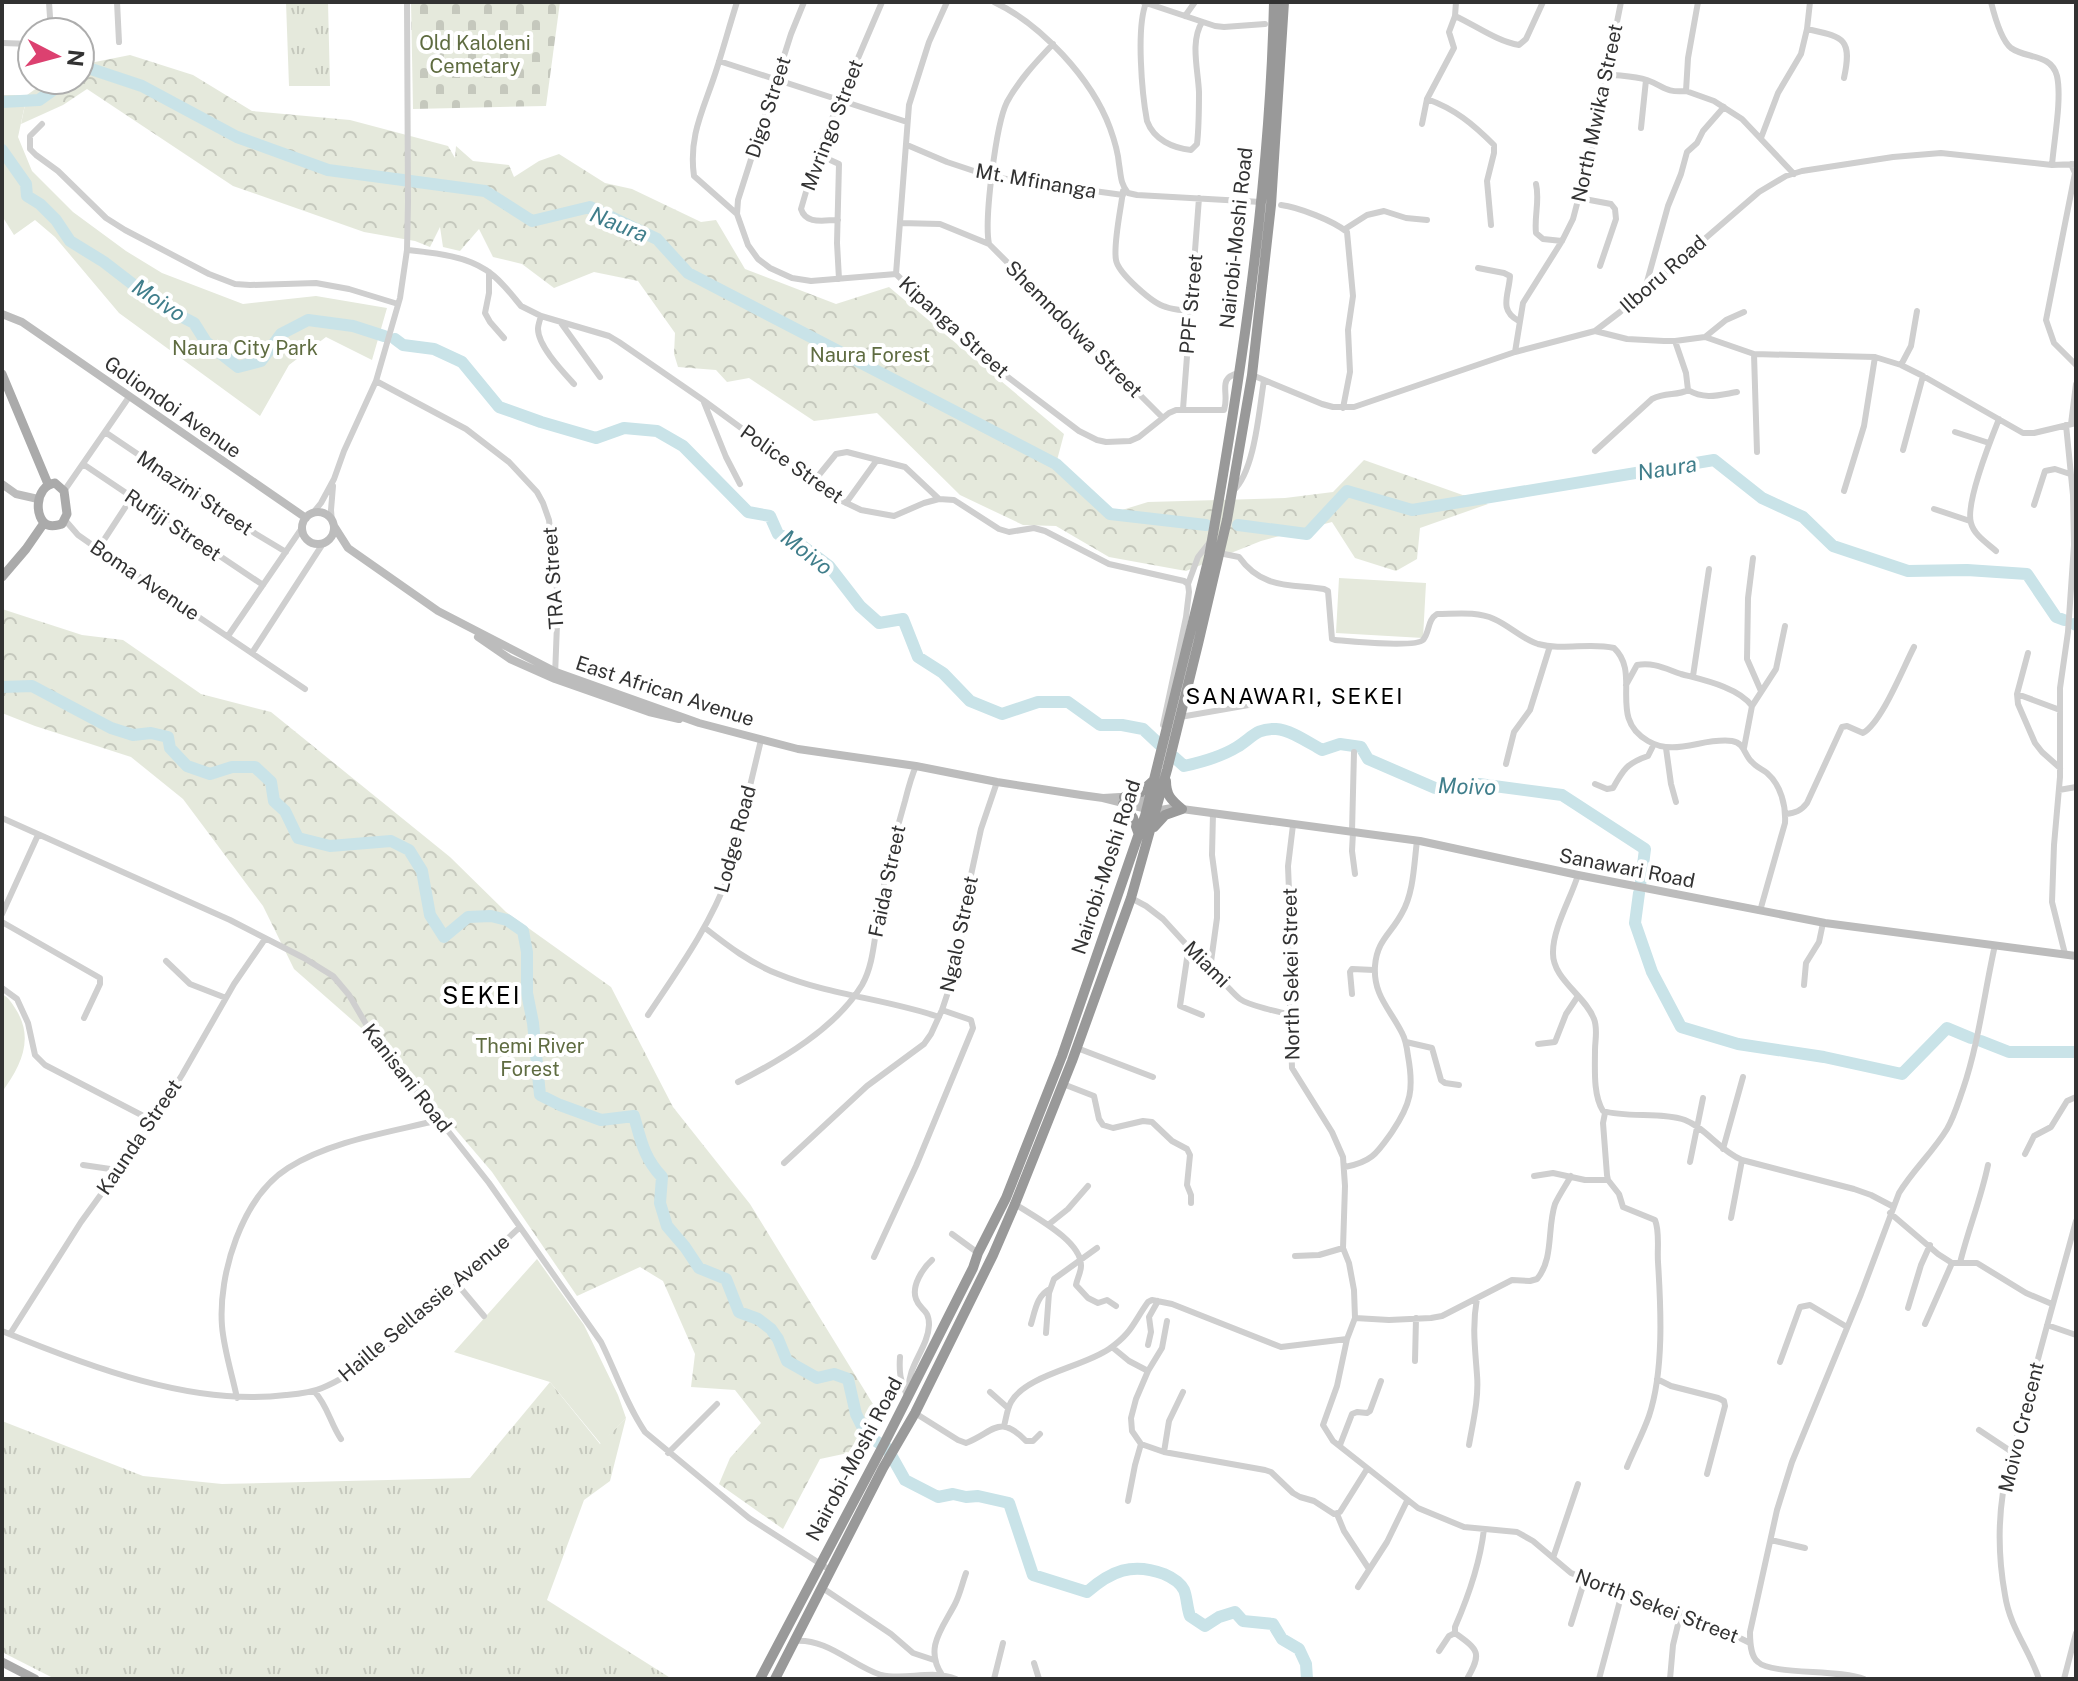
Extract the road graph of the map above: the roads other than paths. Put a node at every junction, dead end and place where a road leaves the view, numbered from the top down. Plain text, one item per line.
1 (117, 2) edge
2 (407, 2) edge
3 (737, 2) edge
4 (804, 2) edge
5 (882, 2) edge
6 (947, 2) edge
7 (994, 2) edge
8 (1195, 2) edge
9 (1274, 2) edge
10 (1284, 2) edge
11 (1456, 2) edge
12 (1543, 2) edge
13 (1621, 2) edge
14 (1698, 2) edge
15 (1810, 2) edge
16 (1991, 2) edge
17 (1147, 3) edge
18 (1185, 16) junction
19 (1455, 16) junction
20 (1202, 22) junction
21 (1265, 24) dead end
22 (1807, 29) junction
23 (119, 42) dead end
24 (1053, 44) junction
25 (719, 61) junction
26 (1607, 74) junction
27 (1844, 78) dead end
28 (776, 80) junction
29 (1646, 80) junction
30 (1686, 91) junction
31 (839, 99) junction
32 (1427, 99) junction
33 (1724, 107) junction
34 (907, 122) junction
35 (42, 124) dead end
36 (1422, 124) dead end
37 (1641, 128) dead end
38 (1761, 138) junction
39 (907, 145) junction
40 (817, 154) junction
41 (2074, 164) edge
42 (2052, 165) junction
43 (1794, 174) junction
44 (992, 177) junction
45 (1536, 184) dead end
46 (1123, 191) junction
47 (1199, 198) junction
48 (1579, 198) junction
49 (1261, 202) junction
50 (1281, 205) dead end
51 (737, 214) junction
52 (838, 220) junction
53 (1427, 220) dead end
54 (900, 223) junction
55 (1491, 225) dead end
56 (1345, 229) junction
57 (989, 241) junction
58 (1562, 241) junction
59 (407, 250) junction
60 (1600, 266) dead end
61 (1478, 268) dead end
62 (489, 272) junction
63 (896, 274) junction
64 (839, 279) junction
65 (1645, 289) junction
66 (398, 304) junction
67 (1191, 311) junction
68 (1917, 311) dead end
69 (1744, 312) dead end
70 (2, 314) edge
71 (541, 316) junction
72 (2, 320) edge
73 (1519, 321) junction
74 (22, 322) junction
75 (561, 323) junction
76 (1595, 331) junction
77 (1705, 337) junction
78 (504, 338) dead end
79 (1675, 341) junction
80 (1515, 352) junction
81 (1754, 354) junction
82 (1875, 357) junction
83 (1901, 365) junction
84 (2076, 365) edge
85 (1239, 373) junction
86 (2, 374) edge
87 (1252, 375) junction
88 (1923, 376) junction
89 (600, 377) dead end
90 (1264, 380) junction
91 (376, 381) junction
92 (574, 384) dead end
93 (2076, 384) edge
94 (1688, 390) junction
95 (1737, 392) dead end
96 (129, 397) junction
97 (703, 400) junction
98 (1343, 408) junction
99 (1183, 409) junction
100 (1163, 418) junction
101 (1999, 419) junction
102 (2071, 424) edge
103 (105, 432) junction
104 (1955, 432) dead end
105 (1989, 443) junction
106 (1903, 450) dead end
107 (1595, 451) dead end
108 (1757, 452) dead end
109 (877, 460) junction
110 (83, 464) junction
111 (2070, 474) junction
112 (334, 479) junction
113 (814, 481) junction
114 (2, 484) edge
115 (48, 484) junction
116 (740, 484) dead end
117 (2074, 485) edge
118 (64, 491) junction
119 (1844, 491) dead end
120 (1231, 492) junction
121 (132, 497) junction
122 (38, 499) junction
123 (939, 499) junction
124 (846, 503) junction
125 (2034, 505) dead end
126 (1934, 509) dead end
127 (309, 516) junction
128 (65, 520) junction
129 (1970, 521) junction
130 (44, 523) junction
131 (333, 524) junction
132 (302, 528) junction
133 (1213, 536) junction
134 (326, 542) junction
135 (348, 548) junction
136 (98, 549) junction
137 (1996, 551) dead end
138 (286, 552) junction
139 (1219, 553) junction
140 (1753, 558) dead end
141 (1709, 569) dead end
142 (2, 577) edge
143 (1188, 584) junction
144 (263, 585) junction
145 (1785, 626) dead end
146 (228, 636) junction
147 (1550, 646) junction
148 (1914, 647) dead end
149 (252, 653) junction
150 (2028, 653) dead end
151 (556, 676) junction
152 (1693, 676) junction
153 (1626, 685) junction
154 (305, 689) dead end
155 (1761, 691) junction
156 (2017, 694) junction
157 (1278, 700) dead end
158 (1752, 706) junction
159 (2060, 710) junction
160 (1180, 717) junction
161 (1165, 737) junction
162 (761, 740) junction
163 (1654, 744) junction
164 (1666, 748) junction
165 (1744, 748) junction
166 (1354, 752) dead end
167 (1506, 764) dead end
168 (916, 766) junction
169 (2060, 768) junction
170 (1167, 770) junction
171 (1153, 781) junction
172 (997, 782) junction
173 (1595, 784) dead end
174 (2076, 787) edge
175 (2059, 790) junction
176 (1124, 801) junction
177 (1676, 802) dead end
178 (1152, 806) junction
179 (1177, 808) junction
180 (1213, 813) junction
181 (1786, 814) junction
182 (2, 818) edge
183 (1293, 825) junction
184 (1352, 832) junction
185 (1144, 833) junction
186 (38, 835) junction
187 (1417, 841) junction
188 (1355, 874) dead end
189 (1578, 875) junction
190 (1131, 898) junction
191 (1760, 911) junction
192 (2, 914) edge
193 (2, 922) edge
194 (1823, 923) junction
195 (705, 928) junction
196 (265, 939) junction
197 (1189, 945) junction
198 (1995, 945) junction
199 (2073, 957) edge
200 (166, 961) dead end
201 (1210, 969) junction
202 (1374, 970) junction
203 (1804, 985) dead end
204 (2, 988) edge
205 (1352, 994) dead end
206 (854, 995) junction
207 (1578, 996) junction
208 (226, 998) junction
209 (941, 1014) junction
210 (1291, 1014) junction
211 (648, 1015) dead end
212 (1202, 1015) dead end
213 (84, 1018) dead end
214 (1406, 1042) junction
215 (1538, 1044) dead end
216 (1077, 1048) junction
217 (1153, 1077) dead end
218 (1743, 1077) dead end
219 (738, 1082) dead end
220 (1063, 1084) junction
221 (1459, 1085) dead end
222 (2076, 1097) edge
223 (1703, 1098) dead end
224 (1605, 1113) junction
225 (439, 1120) junction
226 (153, 1121) junction
227 (1697, 1128) junction
228 (1723, 1149) junction
229 (2025, 1154) dead end
230 (1742, 1160) junction
231 (1690, 1162) dead end
232 (784, 1163) dead end
233 (83, 1165) dead end
234 (1988, 1165) dead end
235 (1345, 1167) junction
236 (117, 1170) junction
237 (1534, 1176) dead end
238 (1571, 1176) junction
239 (1608, 1180) junction
240 (1088, 1186) dead end
241 (1191, 1203) dead end
242 (1015, 1204) junction
243 (1891, 1210) junction
244 (1731, 1218) dead end
245 (2076, 1221) edge
246 (1048, 1225) junction
247 (520, 1227) junction
248 (952, 1234) dead end
249 (1930, 1245) junction
250 (1097, 1248) dead end
251 (1343, 1248) junction
252 (978, 1253) junction
253 (1295, 1256) dead end
254 (874, 1257) dead end
255 (932, 1260) dead end
256 (1080, 1260) junction
257 (1956, 1263) junction
258 (458, 1285) junction
259 (1050, 1289) junction
260 (1477, 1298) junction
261 (1158, 1301) junction
262 (2052, 1304) junction
263 (1116, 1306) dead end
264 (1908, 1308) dead end
265 (484, 1316) dead end
266 (1355, 1318) junction
267 (1416, 1318) junction
268 (1167, 1321) dead end
269 (1031, 1324) dead end
270 (1925, 1324) dead end
271 (2047, 1325) junction
272 (1847, 1327) junction
273 (6, 1332) edge
274 (1046, 1333) dead end
275 (2076, 1335) edge
276 (1347, 1339) junction
277 (1148, 1345) dead end
278 (1112, 1347) junction
279 (900, 1357) dead end
280 (1415, 1361) dead end
281 (1780, 1362) dead end
282 (1148, 1371) junction
283 (1657, 1379) junction
284 (1381, 1381) dead end
285 (314, 1391) junction
286 (990, 1392) dead end
287 (1183, 1392) dead end
288 (909, 1395) junction
289 (237, 1398) junction
290 (717, 1404) dead end
291 (1008, 1408) junction
292 (915, 1413) junction
293 (1004, 1426) junction
294 (1979, 1430) dead end
295 (1040, 1434) dead end
296 (341, 1439) dead end
297 (1141, 1444) junction
298 (1340, 1445) junction
299 (1469, 1445) dead end
300 (889, 1447) junction
301 (1164, 1452) junction
302 (2012, 1452) junction
303 (668, 1453) junction
304 (879, 1465) junction
305 (1627, 1467) dead end
306 (1367, 1469) junction
307 (1707, 1474) dead end
308 (1578, 1484) dead end
309 (1128, 1501) dead end
310 (1407, 1501) junction
311 (1337, 1514) junction
312 (1484, 1529) junction
313 (1771, 1540) junction
314 (1805, 1548) dead end
315 (1553, 1558) junction
316 (820, 1563) junction
317 (1369, 1569) junction
318 (830, 1570) junction
319 (966, 1573) dead end
320 (1585, 1579) junction
321 (821, 1587) junction
322 (1358, 1587) dead end
323 (1622, 1593) junction
324 (1681, 1612) junction
325 (1571, 1624) dead end
326 (1455, 1633) junction
327 (2076, 1633) edge
328 (794, 1641) junction
329 (1003, 1643) dead end
330 (1750, 1643) junction
331 (1439, 1651) dead end
332 (934, 1660) junction
333 (2, 1662) edge
334 (1034, 1663) dead end
335 (1775, 1668) junction
336 (942, 1675) junction
337 (1773, 1676) dead end
338 (35, 1679) edge
339 (760, 1679) edge
340 (775, 1679) edge
341 (956, 1679) edge
342 (994, 1679) edge
343 (1039, 1679) edge
344 (1467, 1679) edge
345 (1599, 1679) edge
346 (1670, 1679) edge
347 (1864, 1679) edge
348 (2039, 1679) edge
349 (2064, 1679) edge

1 - 23 street
2 - 59 street
3 - 25 street, Kipanga Street
4 - 28 street, Digo Street
5 - 31 street, Mvringo Street
6 - 34 street
7 - 24 street
8 - 18 street
9 - 49 highway, Nairobi-Moshi Road
10 - 87 highway, Nairobi-Moshi Road
11 - 19 street
12 - 19 street
13 - 26 street, North Mwika Street
14 - 30 street
15 - 22 street
16 - 42 street
17 - 18 street
17 - 20 street
18 - 20 street
19 - 32 street
20 - 21 street
22 - 27 street
22 - 38 street
24 - 44 street
24 - 46 street
25 - 28 street
25 - 51 street, Kipanga Street
26 - 29 street
26 - 48 street, North Mwika Street
28 - 31 street
28 - 51 street, Digo Street
29 - 30 street
29 - 37 street
30 - 33 street
31 - 34 street
31 - 40 street, Mvringo Street
32 - 36 street
32 - 55 street
33 - 38 street
33 - 65 street
34 - 39 street
35 - 66 street
38 - 43 street
39 - 44 street, Mt. Mfinanga
39 - 54 street
40 - 52 street
40 - 52 street, Mvringo Street
41 - 42 street, Ilboru Road
41 - 84 street
42 - 43 street, Ilboru Road
43 - 65 street, Ilboru Road
44 - 46 street, Mt. Mfinanga
44 - 57 street
45 - 58 street
46 - 47 street, Mt. Mfinanga
46 - 67 street
47 - 49 street, Mt. Mfinanga
47 - 67 street, PPF Street
48 - 58 street, North Mwika Street
48 - 60 street
49 - 85 highway, Nairobi-Moshi Road
50 - 56 street
51 - 64 street, Kipanga Street
52 - 64 street
53 - 56 street
54 - 57 street
54 - 63 street
56 - 98 street
57 - 100 street, Shemndolwa Street
58 - 73 street, North Mwika Street
59 - 62 street, Police Street
59 - 66 street
61 - 73 street
62 - 71 street, Police Street
62 - 78 street
63 - 64 street, Kipanga Street
63 - 100 street, Kipanga Street
65 - 76 street, Ilboru Road
66 - 91 street
67 - 99 street, PPF Street
68 - 83 street
69 - 77 street
70 - 74 street, Goliondoi Avenue
71 - 75 street, Police Street
71 - 92 street
72 - 74 street
73 - 80 street, North Mwika Street
74 - 96 street, Goliondoi Avenue
75 - 89 street
75 - 97 street, Police Street
76 - 79 street
76 - 80 street, Ilboru Road
77 - 79 street
77 - 81 street
79 - 94 street
80 - 98 street, Ilboru Road
81 - 82 street
81 - 108 street
82 - 83 street
82 - 119 street
83 - 88 street
85 - 99 street, Kipanga Street
85 - 133 highway, Nairobi-Moshi Road
86 - 115 main road
87 - 90 street
87 - 120 highway, Nairobi-Moshi Road
88 - 101 street
88 - 106 street
90 - 98 street
90 - 120 street
91 - 112 street
91 - 151 street, TRA Street
93 - 102 street
94 - 95 street
94 - 107 street
96 - 103 street
96 - 127 street, Goliondoi Avenue
97 - 113 street, Police Street
97 - 116 street
99 - 100 street, Kipanga Street
101 - 102 street
101 - 105 street
102 - 111 street
103 - 110 street
103 - 138 street, Mnazini Street
104 - 105 street
105 - 129 street
109 - 113 street
109 - 123 street
109 - 124 street
110 - 118 street
110 - 121 street, Rufiji Street
111 - 117 street
111 - 125 street
112 - 127 street
112 - 131 street
113 - 124 street, Police Street
114 - 122 street
115 - 118 main road
115 - 122 main road
117 - 159 street
118 - 128 main road
120 - 139 highway, Nairobi-Moshi Road
121 - 136 street
121 - 144 street, Rufiji Street
122 - 130 main road
123 - 124 street, Police Street
123 - 143 street
126 - 129 street
127 - 131 street
127 - 132 street
128 - 130 main road
128 - 136 street, Boma Avenue
129 - 137 street
130 - 142 main road
131 - 134 street
131 - 135 street
132 - 134 street
132 - 138 street
133 - 143 street
133 - 161 highway, Nairobi-Moshi Road
134 - 135 street
134 - 149 street
135 - 151 street, East African Avenue
136 - 146 street, Boma Avenue
138 - 144 street
139 - 147 street
139 - 160 highway, Nairobi-Moshi Road
140 - 155 street
141 - 152 street
143 - 161 street
144 - 146 street
145 - 155 street
146 - 149 street, Boma Avenue
147 - 153 street
147 - 167 street
148 - 181 street
149 - 154 street
150 - 156 street
151 - 162 street, East African Avenue
152 - 153 street
152 - 158 street
153 - 163 street
155 - 158 street
156 - 159 street
156 - 169 street
157 - 160 street
158 - 165 street
159 - 169 street
160 - 170 highway, Nairobi-Moshi Road
161 - 171 highway, Nairobi-Moshi Road
162 - 168 street, East African Avenue
162 - 195 street, Lodge Road
163 - 164 street
163 - 173 street
164 - 165 street
164 - 177 street
165 - 181 street
166 - 184 street
168 - 172 street, East African Avenue
168 - 206 street, Faida Street
169 - 175 street
170 - 178 highway, Nairobi-Moshi Road
170 - 179 highway
171 - 176 highway
171 - 178 highway, Nairobi-Moshi Road
172 - 176 street, East African Avenue
172 - 209 street, Ngalo Street
174 - 175 street
175 - 199 street
176 - 178 street, Sanawari Road
176 - 185 highway
178 - 179 street, Sanawari Road
178 - 185 highway, Nairobi-Moshi Road
179 - 180 street, Sanawari Road
179 - 185 highway
180 - 183 street, Sanawari Road
180 - 201 street
181 - 191 street
182 - 186 street, Kanisani Road
183 - 184 street, Sanawari Road
183 - 210 street, North Sekei Street
184 - 187 street, Sanawari Road
184 - 188 street
185 - 190 highway, Nairobi-Moshi Road
185 - 252 highway, Nairobi-Moshi Road
186 - 192 street
186 - 196 street, Kanisani Road
187 - 189 street, Sanawari Road
187 - 202 street
189 - 191 street, Sanawari Road
189 - 207 street
190 - 197 street, Miami
190 - 216 highway, Nairobi-Moshi Road
191 - 194 street, Sanawari Road
193 - 213 street
194 - 198 street, Sanawari Road
194 - 203 street
195 - 206 street
195 - 211 street, Lodge Road
196 - 208 street, Kaunda Street
196 - 225 street, Kanisani Road
197 - 201 street, Miami
197 - 212 street
198 - 199 street, Sanawari Road
198 - 243 street
200 - 208 street
201 - 210 street, Miami
202 - 205 street
202 - 214 street
204 - 226 street
206 - 209 street
206 - 219 street, Faida Street
207 - 215 street
207 - 224 street
208 - 226 street, Kaunda Street
209 - 232 street, Ngalo Street
209 - 254 street
210 - 235 street, North Sekei Street
214 - 221 street
214 - 235 street
216 - 217 street
216 - 220 highway, Nairobi-Moshi Road
218 - 228 street
220 - 241 street
220 - 242 highway, Nairobi-Moshi Road
222 - 229 street
223 - 227 street
224 - 227 street
224 - 239 street
225 - 247 street, Kanisani Road
225 - 289 street
226 - 236 street, Kaunda Street
227 - 228 street
227 - 231 street
228 - 230 street
230 - 243 street
230 - 244 street
233 - 236 street
234 - 257 street
235 - 251 street, North Sekei Street
236 - 273 street, Kaunda Street
237 - 238 street
238 - 239 street
238 - 260 street
239 - 283 street
240 - 246 street
242 - 246 street
242 - 292 highway, Nairobi-Moshi Road
243 - 249 street
243 - 272 street
245 - 262 street, Moivo Crecent
246 - 256 street
247 - 258 street, Haille Sellassie Avenue
247 - 303 street, Kanisani Road
248 - 252 street
249 - 257 street
249 - 264 street
250 - 256 street
251 - 253 street
251 - 266 street, North Sekei Street
252 - 288 highway, Nairobi-Moshi Road
255 - 288 street
256 - 259 street
256 - 263 street
257 - 262 street
257 - 270 street
258 - 265 street
258 - 285 street, Haille Sellassie Avenue
259 - 269 street
259 - 274 street
260 - 267 street
260 - 299 street
261 - 276 street
261 - 277 street
261 - 278 street
262 - 271 street, Moivo Crecent
266 - 267 street
266 - 276 street, North Sekei Street
267 - 280 street
268 - 282 street
271 - 275 street
271 - 302 street, Moivo Crecent
272 - 281 street
272 - 313 street
273 - 289 street, Haille Sellassie Avenue
276 - 298 street, North Sekei Street
278 - 282 street
278 - 291 street
279 - 288 street
282 - 297 street
283 - 305 street
283 - 307 street
284 - 298 street
285 - 289 street, Haille Sellassie Avenue
285 - 296 street
286 - 291 street
287 - 301 street
288 - 300 highway, Nairobi-Moshi Road
290 - 303 street
291 - 293 street
292 - 293 street
292 - 300 highway, Nairobi-Moshi Road
293 - 295 street
294 - 302 street
297 - 301 street
297 - 309 street
298 - 306 street, North Sekei Street
300 - 304 highway, Nairobi-Moshi Road
301 - 311 street
302 - 348 street, Moivo Crecent
303 - 316 street, Kanisani Road
304 - 316 highway, Nairobi-Moshi Road
304 - 318 highway, Nairobi-Moshi Road
306 - 310 street, North Sekei Street
306 - 311 street
308 - 315 street
310 - 312 street, North Sekei Street
310 - 317 street
311 - 317 street
312 - 315 street, North Sekei Street
312 - 326 street
313 - 314 street
313 - 330 street
315 - 320 street, North Sekei Street
316 - 318 street, Kanisani Road
316 - 339 highway, Nairobi-Moshi Road
317 - 322 street
318 - 321 highway, Nairobi-Moshi Road
319 - 332 street
320 - 323 street, North Sekei Street
320 - 325 street
321 - 328 highway, Nairobi-Moshi Road
321 - 332 street
323 - 324 street, North Sekei Street
323 - 345 street
324 - 330 street, North Sekei Street
324 - 346 street
326 - 331 street
326 - 344 street
327 - 349 street
328 - 336 street
328 - 340 highway, Nairobi-Moshi Road
329 - 342 street
330 - 335 street, North Sekei Street
332 - 336 street
333 - 338 main road
334 - 343 street
335 - 337 street
335 - 347 street
336 - 341 street

